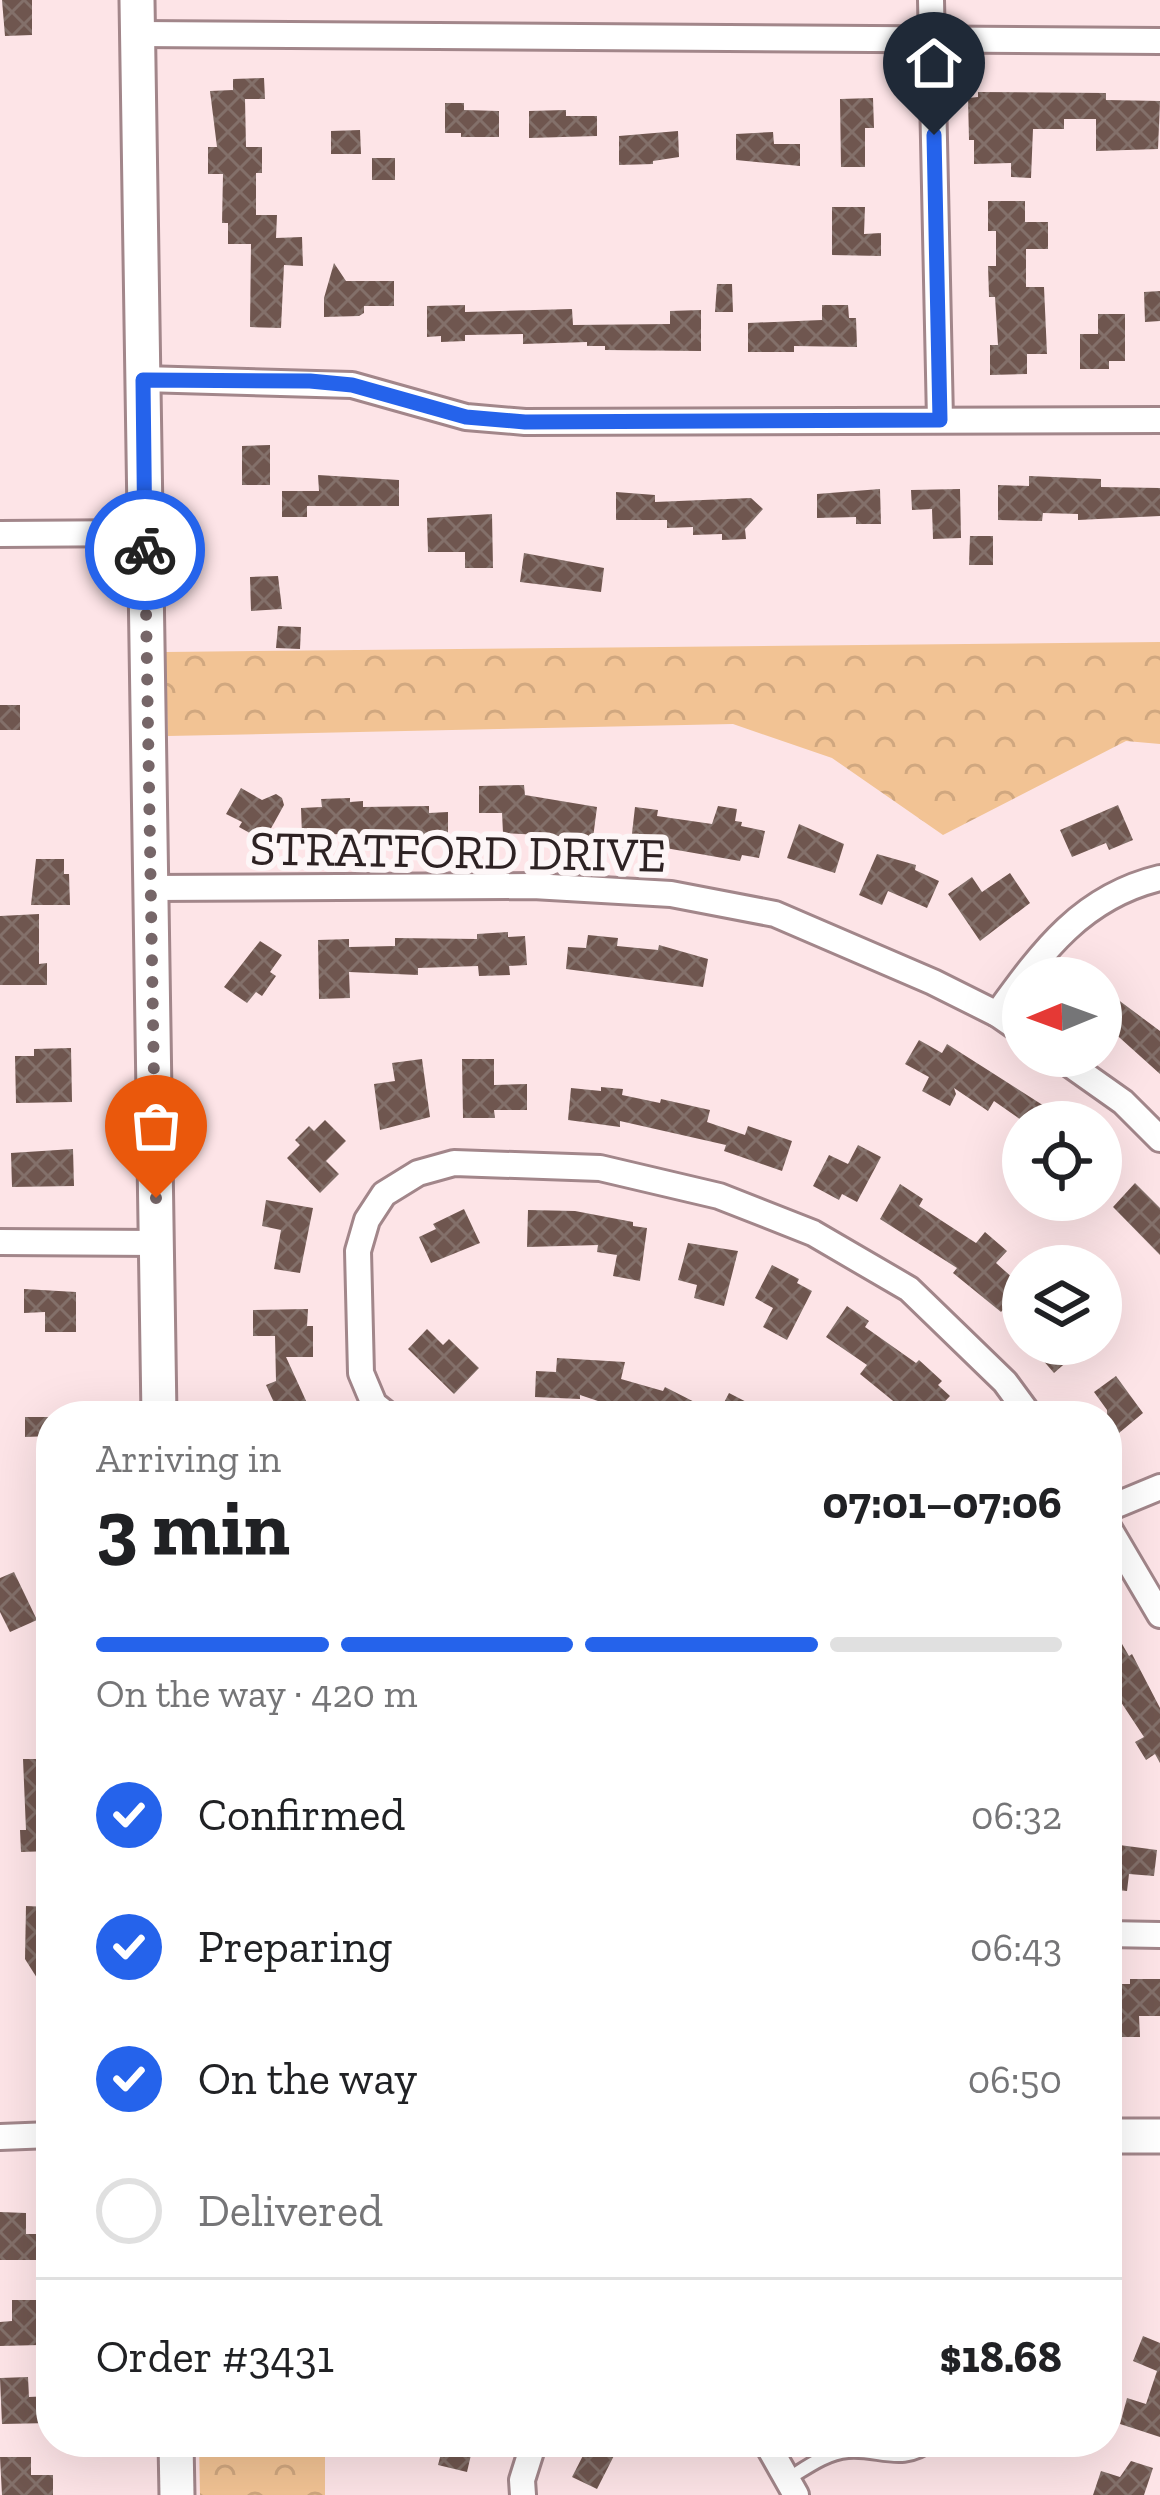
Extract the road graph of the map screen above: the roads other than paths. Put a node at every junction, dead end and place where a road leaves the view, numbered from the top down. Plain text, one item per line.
1 (137, 0) edge
2 (931, 0) edge
3 (137, 34) junction
4 (932, 40) junction
5 (1160, 41) edge
6 (143, 380) junction
7 (940, 420) junction
8 (1160, 420) edge
9 (145, 533) junction
10 (0, 534) edge
11 (1160, 878) edge
12 (151, 888) junction
13 (998, 1014) junction
14 (1002, 1017) edge
15 (1088, 1077) edge
16 (1160, 1139) edge
17 (0, 1242) edge
18 (157, 1243) junction
19 (159, 1401) edge
20 (373, 1401) edge
21 (1019, 1401) edge
22 (1160, 1487) edge
23 (1122, 1503) edge
24 (1122, 1550) edge
25 (1160, 1615) edge
26 (1122, 1934) edge
27 (1160, 1935) edge
28 (1122, 2135) edge
29 (36, 2136) edge
30 (1160, 2136) edge
31 (0, 2137) edge
32 (177, 2457) edge
33 (530, 2457) edge
34 (774, 2457) edge
35 (823, 2457) edge
36 (791, 2488) edge
37 (178, 2495) edge
38 (523, 2495) edge

1 - 3 street
2 - 4 street
3 - 4 street
3 - 6 street
4 - 5 street
4 - 7 street
6 - 7 street
6 - 9 street
7 - 8 street
9 - 10 street
9 - 12 street
11 - 13 street
12 - 13 street, STRATFORD DRIVE
12 - 18 street
13 - 14 street, STRATFORD DRIVE
15 - 16 street
17 - 18 street
18 - 19 street
20 - 21 street
22 - 23 street
24 - 25 street
26 - 27 street
28 - 30 street
29 - 31 street
32 - 37 street
33 - 38 street
34 - 36 street
35 - 36 lane

